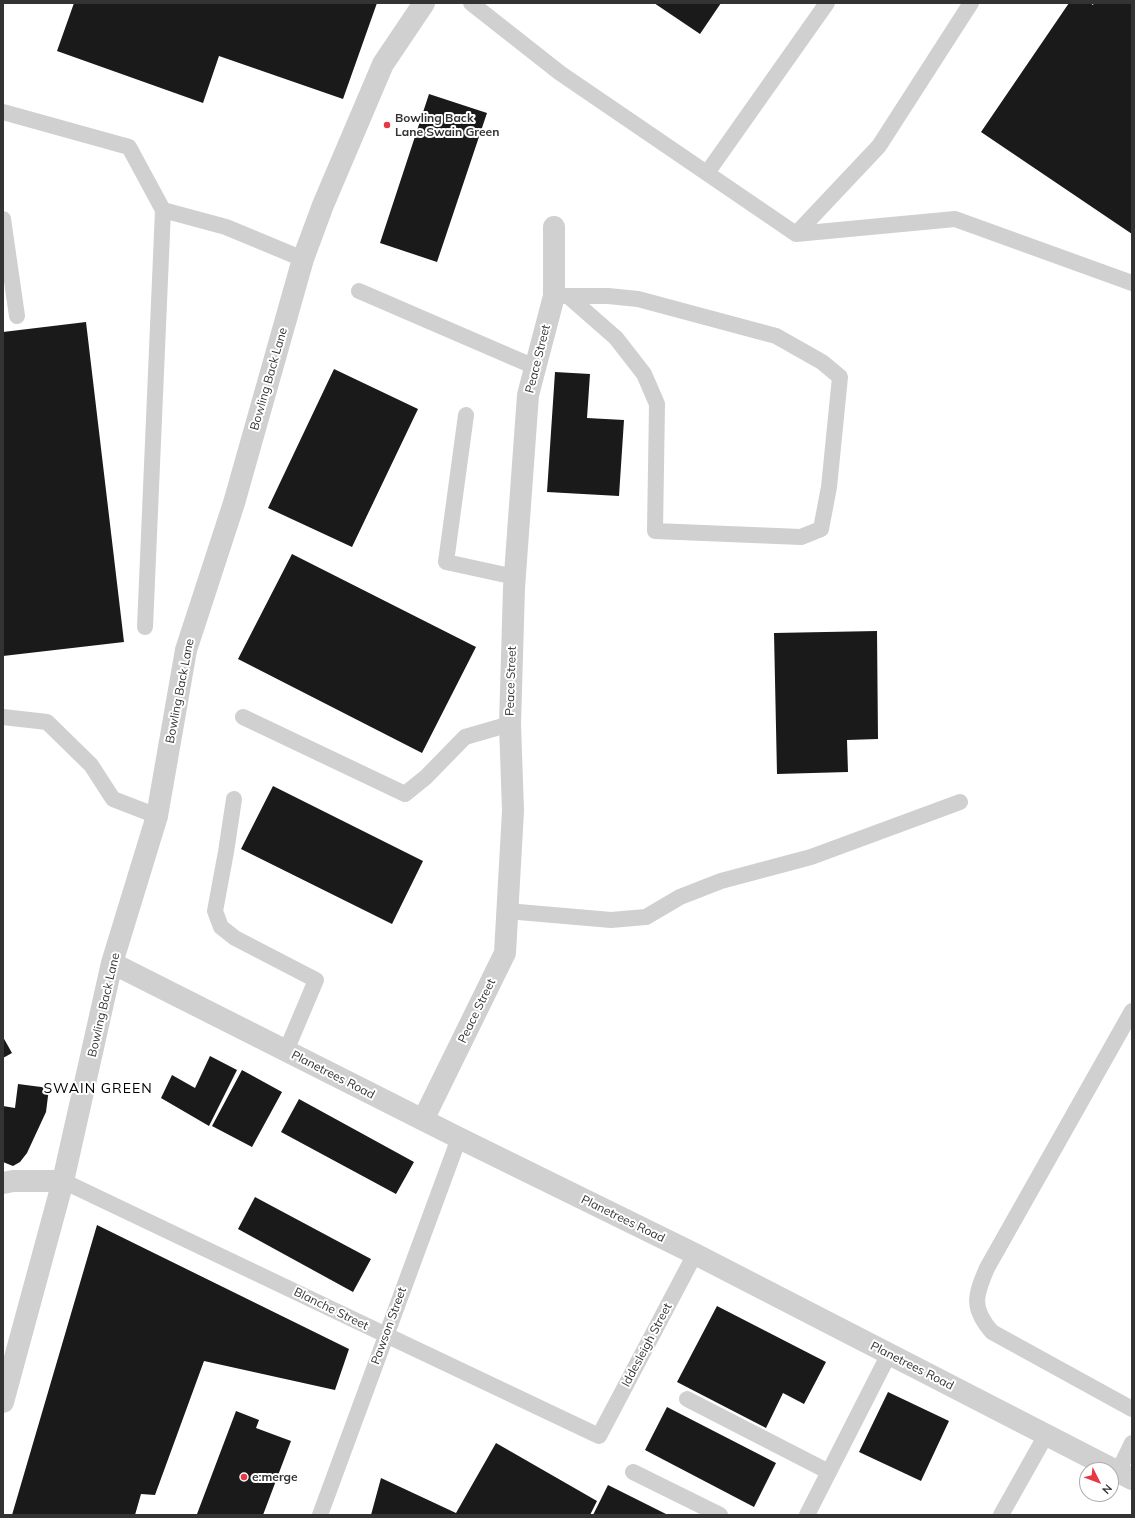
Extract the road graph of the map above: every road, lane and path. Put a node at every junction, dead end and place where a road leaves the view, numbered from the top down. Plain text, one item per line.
1 (424, 3) edge
2 (471, 3) edge
3 (827, 3) edge
4 (971, 3) edge
5 (3, 112) edge
6 (707, 173) junction
7 (163, 210) junction
8 (3, 219) edge
9 (554, 227) dead end
10 (796, 234) junction
11 (303, 259) junction
12 (1132, 283) edge
13 (359, 291) dead end
14 (561, 296) junction
15 (17, 316) dead end
16 (535, 367) junction
17 (466, 415) dead end
18 (515, 577) junction
19 (145, 627) dead end
20 (3, 717) edge
21 (243, 717) dead end
22 (510, 724) junction
23 (234, 799) dead end
24 (960, 802) dead end
25 (157, 816) junction
26 (507, 911) junction
27 (112, 963) junction
28 (1132, 1011) edge
29 (286, 1051) junction
30 (423, 1120) junction
31 (459, 1138) junction
32 (63, 1181) junction
33 (3, 1183) edge
34 (695, 1254) junction
35 (386, 1336) junction
36 (889, 1354) junction
37 (687, 1399) dead end
38 (3, 1402) edge
39 (1132, 1409) edge
40 (1046, 1435) junction
41 (599, 1436) joint
42 (1132, 1443) edge
43 (633, 1472) dead end
44 (829, 1472) junction
45 (1125, 1476) edge
46 (320, 1515) edge
47 (720, 1515) edge
48 (807, 1515) edge
49 (1001, 1515) edge

1 - 11 street, Bowling Back Lane
2 - 6 lane
3 - 6 lane
4 - 10 lane
5 - 7 lane
6 - 10 lane
7 - 11 lane
7 - 19 lane
8 - 15 lane
9 - 14 street, Peace Street
10 - 12 lane
11 - 25 street, Bowling Back Lane
13 - 16 lane
14 - 14 lane
14 - 16 street, Peace Street
16 - 18 street, Peace Street
17 - 18 lane
18 - 22 street, Peace Street
20 - 25 lane
21 - 22 lane
22 - 26 street, Peace Street
23 - 29 lane
24 - 26 lane
25 - 27 street, Bowling Back Lane
26 - 30 street, Peace Street
27 - 29 street, Planetrees Road
27 - 32 street, Bowling Back Lane
28 - 39 lane
29 - 30 street, Planetrees Road
30 - 31 street, Planetrees Road
31 - 34 street, Planetrees Road
31 - 35 lane, Pawson Street
32 - 33 street
32 - 35 lane, Blanche Street
32 - 38 street, Bowling Back Lane
34 - 36 street, Planetrees Road
34 - 41 lane, Iddesleigh Street
35 - 41 lane, Blanche Street
35 - 46 lane, Pawson Street
36 - 40 street, Planetrees Road
36 - 44 lane
37 - 44 lane
40 - 45 street, Planetrees Road
40 - 49 lane
42 - 45 lane
43 - 47 lane
44 - 48 lane

